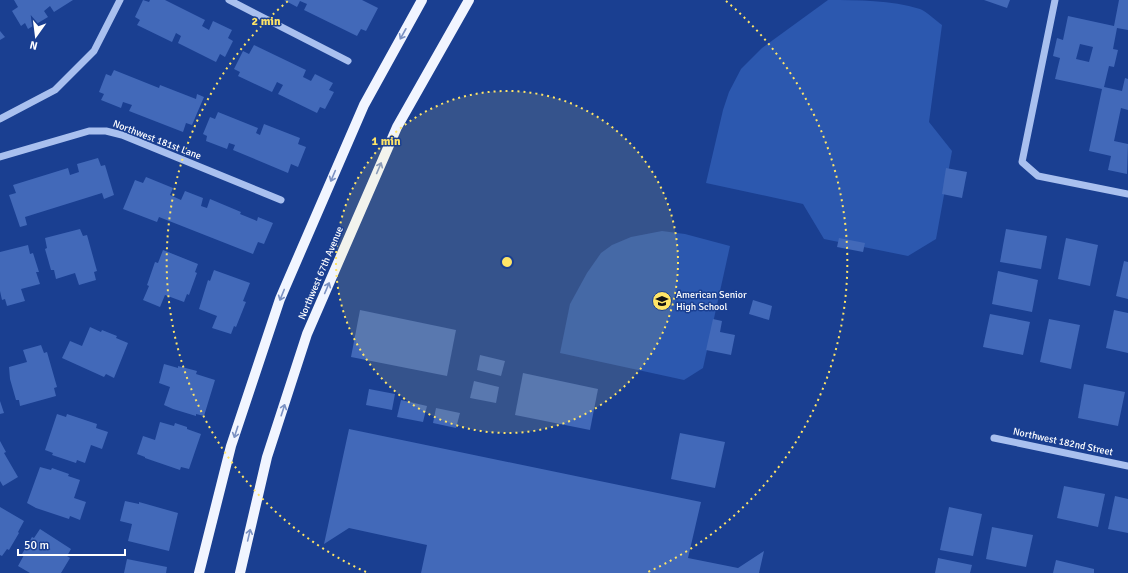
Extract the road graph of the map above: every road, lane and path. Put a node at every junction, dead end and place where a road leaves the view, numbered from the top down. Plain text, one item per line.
1 (120, 0) edge
2 (229, 0) edge
3 (422, 0) edge
4 (469, 0) edge
5 (1055, 0) edge
6 (348, 61) dead end
7 (0, 119) edge
8 (0, 157) edge
9 (1128, 194) edge
10 (281, 200) dead end
11 (994, 438) dead end
12 (1128, 466) edge
13 (199, 573) edge
14 (240, 573) edge

1 - 7 street
2 - 6 street
3 -> 13 main road
14 -> 4 main road, Northwest 67th Avenue
5 - 9 street
8 - 10 street, Northwest 181st Lane
11 - 12 street, Northwest 182nd Street

